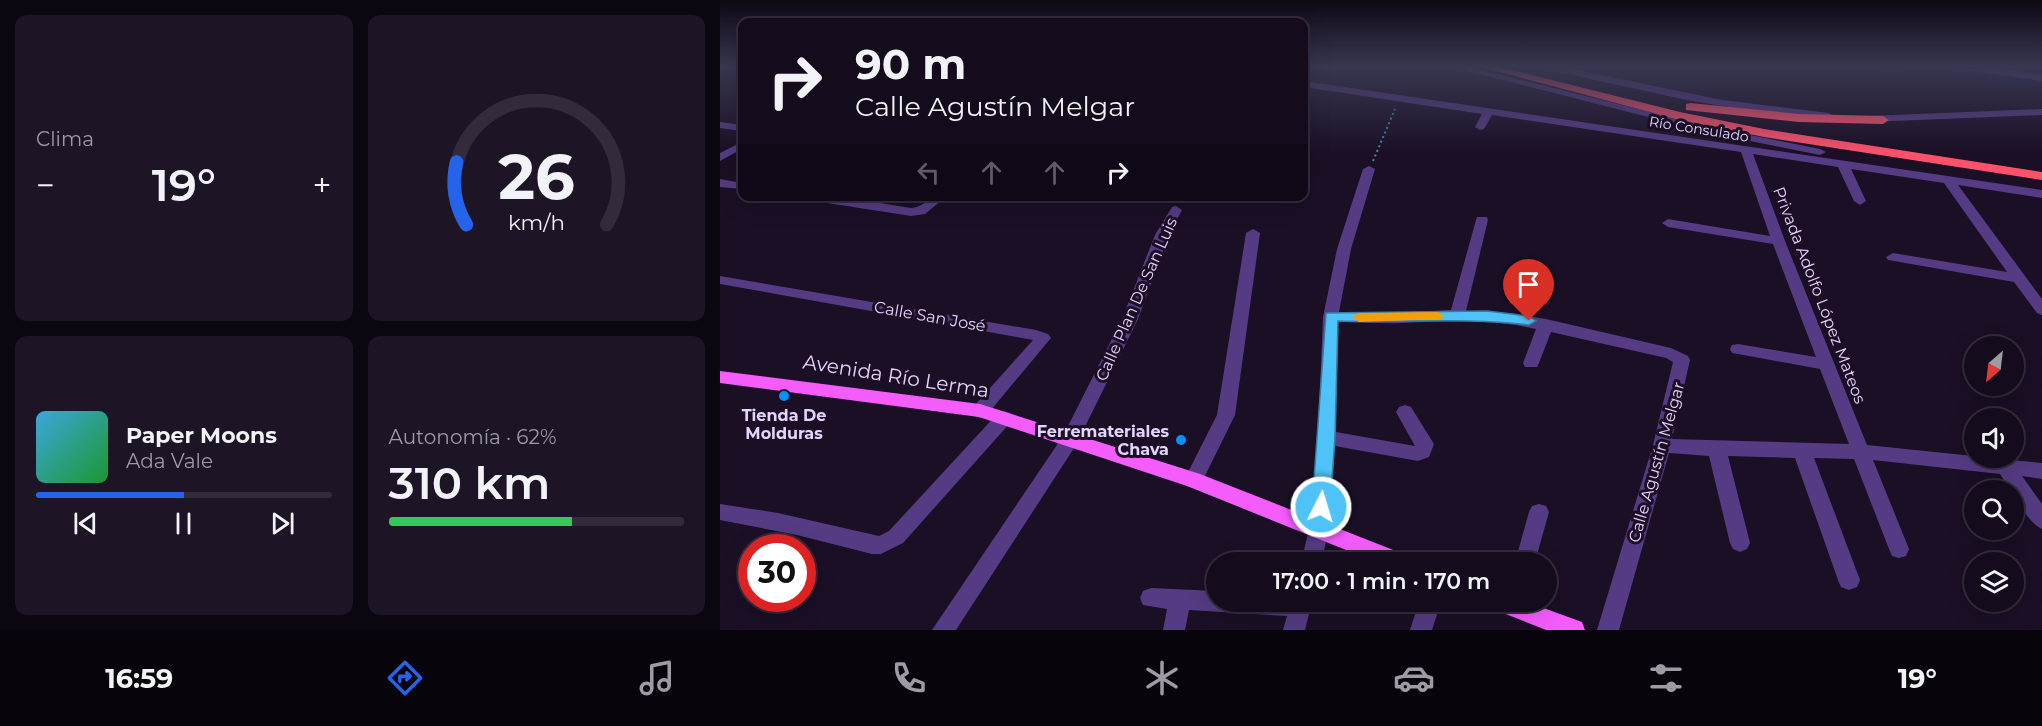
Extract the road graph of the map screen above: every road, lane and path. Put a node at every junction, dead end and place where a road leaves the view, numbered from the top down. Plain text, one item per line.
1 (1376, 95) edge
2 (1571, 95) edge
3 (1599, 95) edge
4 (1634, 95) edge
5 (1673, 95) edge
6 (1399, 99) junction
7 (1678, 106) junction
8 (1649, 108) junction
9 (1488, 112) junction
10 (2042, 112) edge
11 (1883, 120) junction
12 (720, 126) edge
13 (738, 128) edge
14 (1480, 128) dead end
15 (738, 147) edge
16 (1746, 151) junction
17 (720, 158) edge
18 (1866, 159) junction
19 (1843, 165) junction
20 (2042, 167) edge
21 (1369, 169) joint
22 (2042, 176) edge
23 (1948, 181) junction
24 (720, 183) edge
25 (738, 185) edge
26 (2042, 186) edge
27 (2042, 194) edge
28 (850, 201) edge
29 (934, 201) edge
30 (1860, 201) dead end
31 (1176, 210) dead end
32 (1482, 220) dead end
33 (1668, 224) dead end
34 (1253, 233) dead end
35 (1778, 241) junction
36 (1893, 257) dead end
37 (2019, 278) junction
38 (720, 280) edge
39 (2042, 310) edge
40 (1457, 315) junction
41 (1331, 317) junction
42 (1546, 324) junction
43 (1738, 349) dead end
44 (1531, 363) dead end
45 (1828, 365) junction
46 (720, 376) edge
47 (980, 411) junction
48 (1405, 412) dead end
49 (1004, 418) junction
50 (1327, 437) junction
51 (1070, 440) junction
52 (1662, 445) junction
53 (1717, 449) junction
54 (1802, 451) junction
55 (1863, 452) junction
56 (1964, 463) edge
57 (2006, 468) edge
58 (2014, 468) edge
59 (2042, 471) edge
60 (1193, 480) junction
61 (720, 512) edge
62 (1539, 512) dead end
63 (2042, 520) edge
64 (1319, 530) junction
65 (1740, 543) dead end
66 (1899, 549) dead end
67 (1314, 552) edge
68 (1374, 552) edge
69 (1528, 552) edge
70 (1849, 580) dead end
71 (1151, 598) dead end
72 (1180, 601) junction
73 (1206, 602) edge
74 (1298, 612) edge
75 (1427, 612) edge
76 (1531, 612) edge
77 (943, 630) edge
78 (1174, 630) edge
79 (1294, 630) edge
80 (1421, 630) edge
81 (1574, 630) edge
82 (1608, 630) edge

1 - 6 street, Río Consulado
2 - 18 street
3 - 8 highway
4 - 7 highway
5 - 11 street
6 - 9 street, Río Consulado
6 - 21 path
7 - 11 highway
7 - 20 highway
8 - 18 highway
8 - 22 highway
9 - 14 street
9 - 16 street, Río Consulado
10 - 11 street
12 - 13 street
15 - 17 street
16 - 19 street, Río Consulado
16 - 35 street, Privada Adolfo López Mateos
18 - 26 street
19 - 23 street, Río Consulado
19 - 30 street
21 - 41 street
23 - 27 street, Río Consulado
23 - 37 street
24 - 25 street
28 - 29 street
31 - 51 street, Calle Plan De San Luis
32 - 40 street
33 - 35 street
34 - 60 street
35 - 45 street, Privada Adolfo López Mateos
36 - 37 street
37 - 39 street
38 - 47 street, Calle San José
40 - 41 street, Calle Agustín Melgar
40 - 42 street, Calle Agustín Melgar
41 - 50 street
42 - 44 street
42 - 52 street, Calle Agustín Melgar
43 - 45 street
45 - 55 street, Privada Adolfo López Mateos
46 - 47 main road, Avenida Río Lerma
47 - 49 main road, Avenida Río Lerma
48 - 50 street
49 - 51 main road, Avenida Río Lerma
49 - 61 street
50 - 64 street
51 - 60 main road, Avenida Río Lerma
51 - 77 street, Calle Plan De San Luis
52 - 53 street
52 - 82 street, Calle Agustín Melgar
53 - 54 street
53 - 65 street
54 - 55 street
54 - 70 street
55 - 56 street
55 - 66 street, Privada Adolfo López Mateos
57 - 63 street
58 - 59 street
60 - 64 main road, Avenida Río Lerma
62 - 69 street
64 - 67 street
64 - 68 main road, Avenida Río Lerma
71 - 72 street
72 - 73 street
72 - 78 street
74 - 79 street
75 - 80 street
76 - 81 main road

